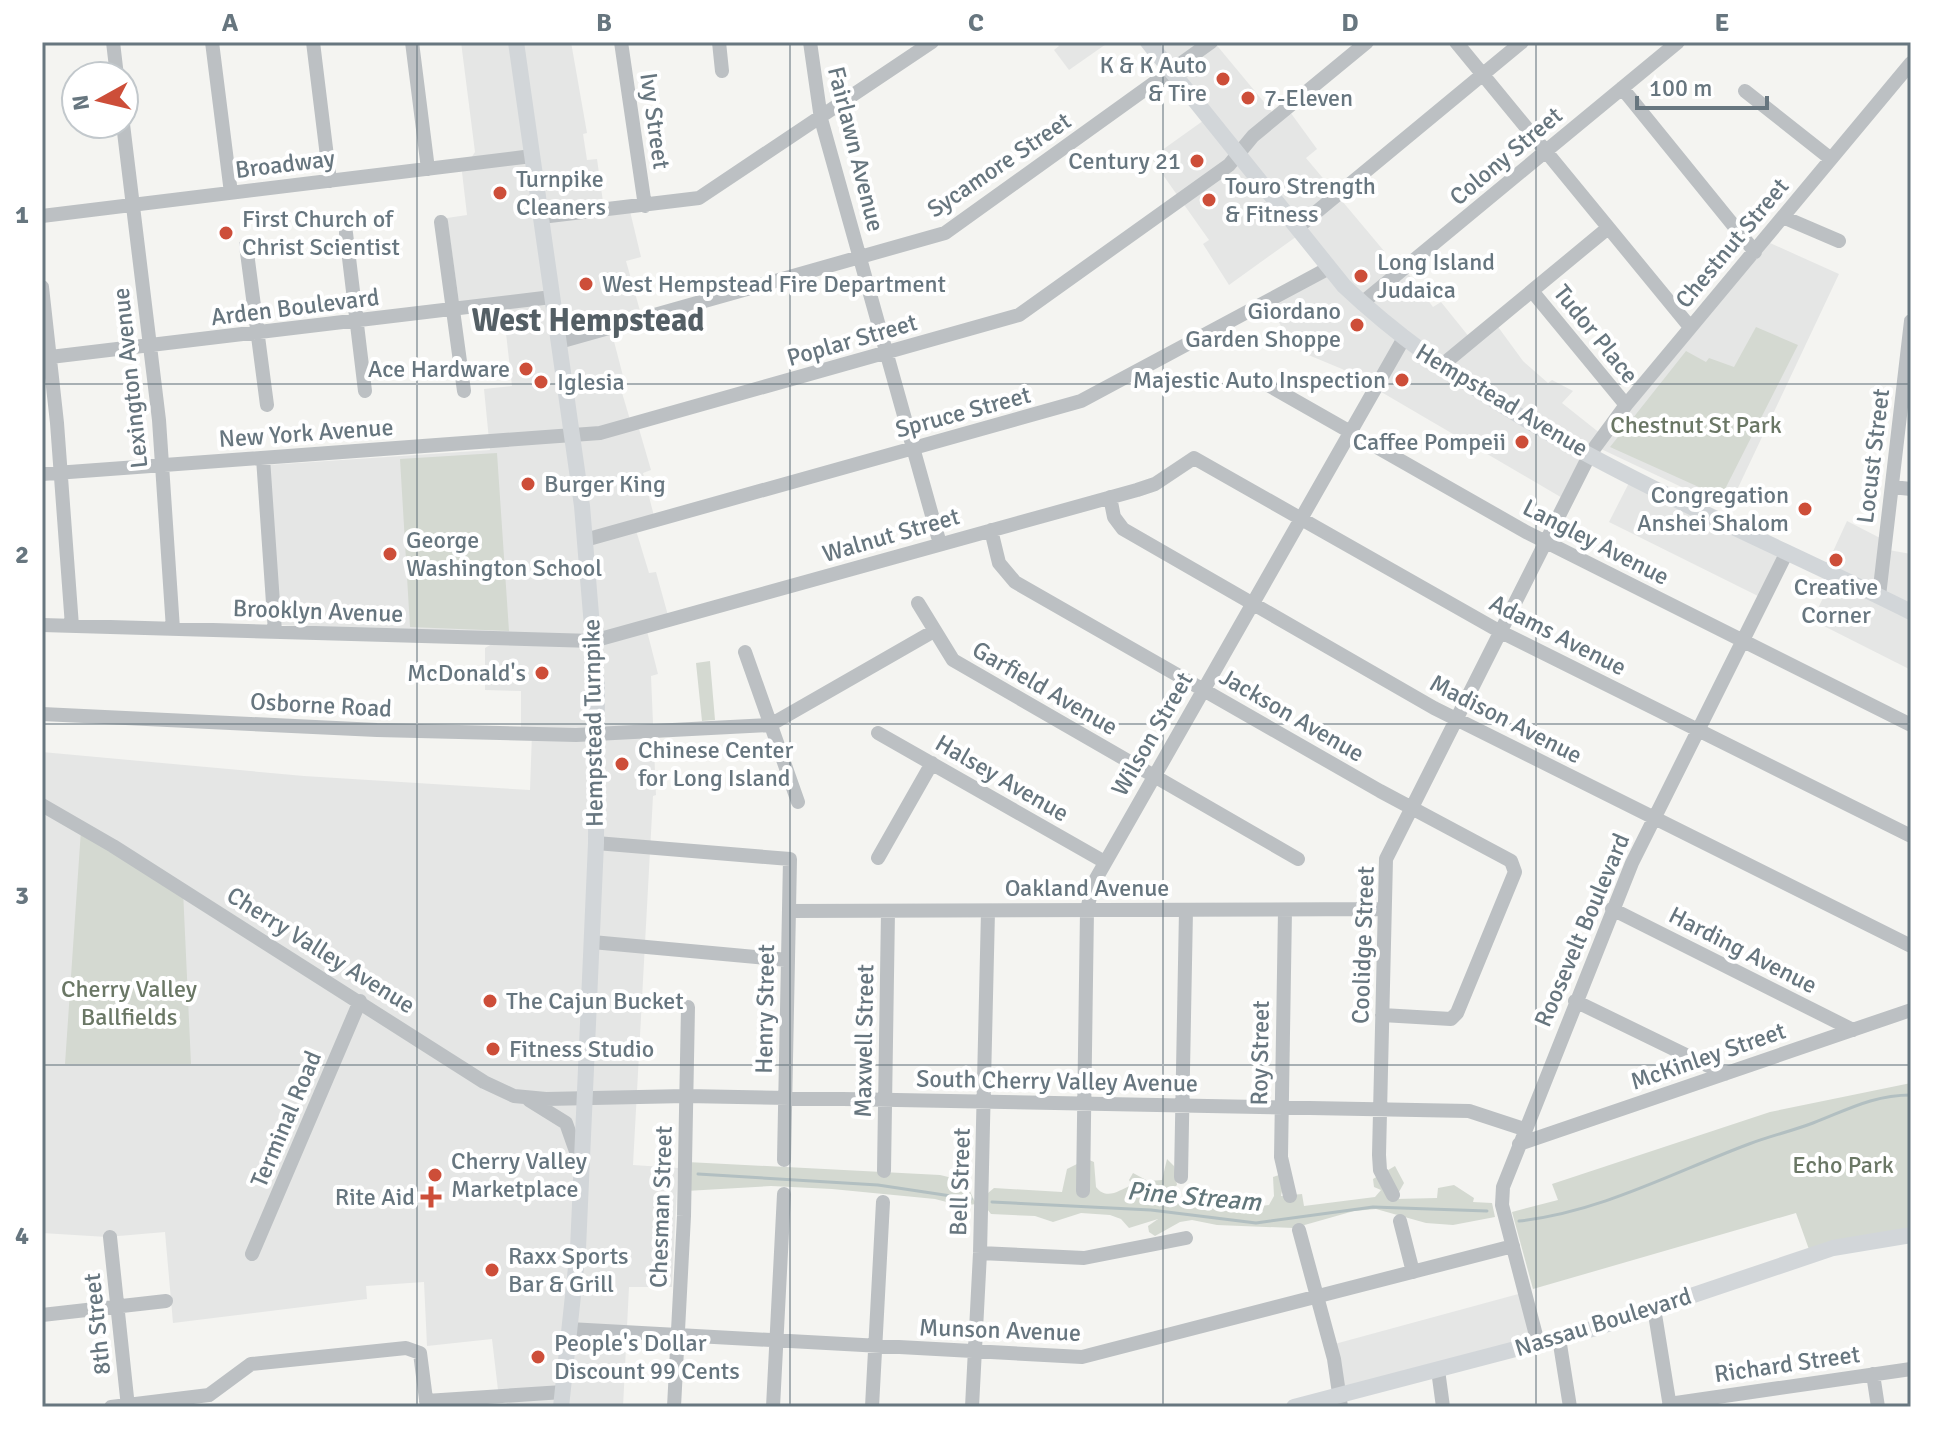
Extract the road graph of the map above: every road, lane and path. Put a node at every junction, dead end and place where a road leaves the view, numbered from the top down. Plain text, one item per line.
1 (212, 42) edge
2 (313, 42) edge
3 (412, 42) edge
4 (516, 42) edge
5 (621, 42) edge
6 (719, 42) edge
7 (810, 42) edge
8 (932, 42) edge
9 (1148, 42) edge
10 (1211, 42) edge
11 (1367, 42) edge
12 (1456, 42) edge
13 (1522, 42) edge
14 (1678, 42) edge
15 (1911, 63) edge
16 (722, 71) dead end
17 (1172, 72) junction
18 (1483, 75) junction
19 (1622, 88) junction
20 (1745, 91) dead end
21 (821, 119) junction
22 (125, 140) edge
23 (1546, 151) junction
24 (1238, 154) junction
25 (532, 156) junction
26 (1831, 159) junction
27 (428, 169) junction
28 (330, 181) junction
29 (231, 193) junction
30 (133, 205) junction
31 (645, 206) junction
32 (42, 216) edge
33 (541, 217) junction
34 (1783, 217) junction
35 (441, 222) dead end
36 (1297, 228) junction
37 (1608, 228) junction
38 (346, 233) dead end
39 (1839, 241) dead end
40 (246, 245) dead end
41 (1755, 252) junction
42 (860, 258) junction
43 (1329, 268) junction
44 (42, 287) edge
45 (1532, 291) junction
46 (552, 297) junction
47 (1362, 303) junction
48 (454, 311) junction
49 (1911, 321) edge
50 (356, 322) junction
51 (1690, 327) junction
52 (258, 334) junction
53 (1404, 338) junction
54 (559, 342) junction
55 (150, 346) junction
56 (886, 353) junction
57 (46, 358) edge
58 (1441, 366) junction
59 (1908, 378) edge
60 (1268, 385) dead end
61 (365, 391) dead end
62 (464, 391) dead end
63 (267, 405) dead end
64 (1626, 405) junction
65 (1350, 432) junction
66 (572, 435) junction
67 (913, 449) junction
68 (1590, 454) junction
69 (263, 458) junction
70 (1194, 458) joint
71 (162, 465) junction
72 (61, 473) junction
73 (42, 474) edge
74 (1892, 487) junction
75 (1911, 489) edge
76 (1110, 497) junction
77 (1301, 517) junction
78 (991, 530) junction
79 (585, 540) junction
80 (1544, 542) junction
81 (940, 544) junction
82 (1787, 552) junction
83 (1879, 596) junction
84 (918, 603) dead end
85 (1252, 603) junction
86 (1911, 612) edge
87 (42, 625) edge
88 (72, 626) junction
89 (173, 629) junction
90 (934, 631) junction
91 (1499, 631) junction
92 (275, 632) junction
93 (593, 641) junction
94 (1743, 641) junction
95 (745, 652) dead end
96 (1202, 689) junction
97 (42, 714) edge
98 (1456, 719) junction
99 (770, 725) junction
100 (1911, 725) edge
101 (1698, 730) junction
102 (878, 733) dead end
103 (597, 735) junction
104 (932, 763) junction
105 (1153, 775) junction
106 (798, 802) dead end
107 (42, 805) edge
108 (1411, 808) junction
109 (1654, 818) junction
110 (1911, 836) edge
111 (596, 843) junction
112 (878, 858) dead end
113 (1298, 859) dead end
114 (1103, 861) junction
115 (1384, 909) junction
116 (1612, 909) junction
117 (1087, 910) junction
118 (1186, 910) junction
119 (1285, 910) junction
120 (789, 911) junction
121 (888, 911) junction
122 (988, 911) junction
123 (592, 942) junction
124 (1911, 946) edge
125 (788, 960) junction
126 (360, 1001) junction
127 (1575, 1001) junction
128 (688, 1007) dead end
129 (1911, 1010) edge
130 (1382, 1015) junction
131 (1853, 1030) junction
132 (1725, 1074) junction
133 (585, 1096) junction
134 (686, 1096) junction
135 (786, 1097) junction
136 (525, 1098) junction
137 (885, 1099) junction
138 (984, 1101) junction
139 (1083, 1103) junction
140 (1182, 1105) junction
141 (1281, 1107) junction
142 (1380, 1109) junction
143 (1522, 1137) junction
144 (784, 1160) dead end
145 (580, 1166) junction
146 (884, 1171) dead end
147 (1181, 1177) dead end
148 (1083, 1191) dead end
149 (784, 1194) dead end
150 (1393, 1195) dead end
151 (1290, 1196) dead end
152 (883, 1202) dead end
153 (1400, 1221) dead end
154 (1299, 1230) dead end
155 (1911, 1235) edge
156 (110, 1237) dead end
157 (1186, 1238) dead end
158 (1513, 1246) junction
159 (980, 1253) junction
160 (252, 1254) dead end
161 (1413, 1272) junction
162 (1317, 1298) junction
163 (166, 1301) dead end
164 (118, 1307) junction
165 (1654, 1308) junction
166 (42, 1315) edge
167 (569, 1329) junction
168 (678, 1337) junction
169 (1559, 1338) junction
170 (776, 1342) junction
171 (1538, 1343) junction
172 (875, 1347) junction
173 (974, 1352) junction
174 (1911, 1369) edge
175 (1438, 1370) junction
176 (1873, 1374) junction
177 (562, 1400) edge
178 (1340, 1401) edge
179 (426, 1404) edge
180 (1670, 1405) edge
181 (128, 1406) edge
182 (111, 1407) edge
183 (674, 1407) edge
184 (773, 1407) edge
185 (872, 1407) edge
186 (972, 1407) edge
187 (1294, 1407) edge
188 (1443, 1407) edge
189 (1570, 1407) edge
190 (1878, 1407) edge

1 - 29 street
2 - 28 street
3 - 27 street
4 - 25 main road, Hempstead Turnpike
5 - 31 street, Ivy Street
6 - 16 street
7 - 21 street, Fairlawn Avenue
8 - 21 street
9 - 17 main road, Hempstead Avenue
10 - 17 street, Sycamore Street
11 - 24 street, Poplar Street
12 - 18 street
13 - 18 street
14 - 19 street, Colony Street
15 - 26 street, Chestnut Street
17 - 24 main road, Hempstead Avenue
17 - 42 street, Sycamore Street
18 - 23 street
18 - 36 street
19 - 23 street, Colony Street
19 - 41 street
20 - 26 street
21 - 31 street
21 - 42 street, Fairlawn Avenue
22 - 30 street, Lexington Avenue
23 - 37 street
23 - 47 street, Colony Street
24 - 36 main road, Hempstead Avenue
24 - 56 street, Poplar Street
25 - 27 street, Broadway
25 - 33 main road, Hempstead Turnpike
26 - 34 street, Chestnut Street
27 - 28 street, Broadway
28 - 29 street, Broadway
29 - 30 street, Broadway
30 - 32 street, Broadway
30 - 55 street, Lexington Avenue
31 - 33 street
33 - 46 main road, Hempstead Turnpike
34 - 39 street
34 - 41 street, Chestnut Street
35 - 48 street
36 - 43 main road, Hempstead Avenue
37 - 45 street
37 - 51 street
38 - 50 street
40 - 52 street
41 - 51 street, Chestnut Street
42 - 54 street, Sycamore Street
42 - 56 street, Fairlawn Avenue
43 - 47 main road, Hempstead Avenue
43 - 67 street, Spruce Street
44 - 57 street
45 - 58 street
45 - 64 street, Tudor Place
46 - 48 street, Arden Boulevard
46 - 54 main road, Hempstead Turnpike
47 - 53 main road, Hempstead Avenue
48 - 50 street, Arden Boulevard
48 - 62 street
49 - 59 street, Locust Street
50 - 52 street, Arden Boulevard
50 - 61 street
51 - 64 street, Chestnut Street
52 - 55 street, Arden Boulevard
52 - 63 street
53 - 58 main road, Hempstead Avenue
53 - 65 street, Wilson Street
54 - 66 main road, Hempstead Turnpike
55 - 57 street, Arden Boulevard
55 - 71 street, Lexington Avenue
56 - 66 street, Poplar Street
56 - 67 street, Fairlawn Avenue
57 - 72 street
58 - 68 main road, Hempstead Avenue
59 - 74 street, Locust Street
60 - 65 street, Langley Avenue
64 - 68 street, Chestnut Street
65 - 77 street, Wilson Street
65 - 80 street, Langley Avenue
66 - 69 street, New York Avenue
66 - 79 main road, Hempstead Turnpike
67 - 79 street, Spruce Street
67 - 81 street, Fairlawn Avenue
68 - 80 street, Coolidge Street
68 - 82 main road, Hempstead Avenue
69 - 71 street, New York Avenue
69 - 92 street
70 - 76 street, Walnut Street
70 - 77 street, Adams Avenue
71 - 72 street, New York Avenue
71 - 89 street, Lexington Avenue
72 - 73 street, New York Avenue
72 - 88 street
74 - 75 street
74 - 83 street, Locust Street
76 - 78 street, Walnut Street
76 - 85 street, Madison Avenue
77 - 85 street, Wilson Street
77 - 91 street, Adams Avenue
78 - 81 street, Walnut Street
78 - 96 street, Jackson Avenue
79 - 93 main road, Hempstead Turnpike
80 - 91 street, Coolidge Street
80 - 94 street, Langley Avenue
81 - 93 street, Walnut Street
82 - 83 main road, Hempstead Avenue
82 - 94 street, Roosevelt Boulevard
83 - 86 main road, Hempstead Avenue
84 - 90 street, Garfield Avenue
85 - 96 street, Wilson Street
85 - 98 street, Madison Avenue
87 - 88 street, Brooklyn Avenue
88 - 89 street, Brooklyn Avenue
89 - 92 street, Brooklyn Avenue
90 - 99 street
90 - 105 street, Garfield Avenue
91 - 98 street, Coolidge Street
91 - 101 street, Adams Avenue
92 - 93 street, Brooklyn Avenue
93 - 103 main road, Hempstead Turnpike
94 - 100 street, Langley Avenue
94 - 101 street, Roosevelt Boulevard
95 - 99 street
96 - 105 street, Wilson Street
96 - 108 street, Jackson Avenue
97 - 103 street, Osborne Road
98 - 108 street, Coolidge Street
98 - 109 street, Madison Avenue
99 - 103 street, Osborne Road
99 - 106 street
101 - 109 street, Roosevelt Boulevard
101 - 110 street, Adams Avenue
102 - 104 street, Halsey Avenue
103 - 111 main road, Hempstead Turnpike
104 - 112 street
104 - 114 street, Halsey Avenue
105 - 113 street, Garfield Avenue
105 - 114 street, Wilson Street
107 - 126 street, Cherry Valley Avenue
108 - 115 street, Coolidge Street
108 - 130 street, Jackson Avenue
109 - 116 street, Roosevelt Boulevard
109 - 124 street, Madison Avenue
111 - 120 street, Henry Street
111 - 123 main road, Hempstead Turnpike
114 - 117 street, Wilson Street
115 - 119 street, Oakland Avenue
115 - 130 street, Coolidge Street
116 - 127 street, Roosevelt Boulevard
116 - 131 street, Harding Avenue
117 - 118 street, Oakland Avenue
117 - 122 street, Oakland Avenue
117 - 139 street, Wilson Street
118 - 119 street, Oakland Avenue
118 - 140 street
119 - 141 street, Roy Street
120 - 121 street, Oakland Avenue
120 - 125 street, Henry Street
121 - 122 street, Oakland Avenue
121 - 137 street, Maxwell Street
122 - 138 street, Bell Street
123 - 125 street
123 - 133 main road, Hempstead Turnpike
125 - 135 street, Henry Street
126 - 136 street, Cherry Valley Avenue
126 - 160 street, Terminal Road
127 - 132 street
127 - 143 street, Roosevelt Boulevard
128 - 134 street, Chesman Street
129 - 131 street, McKinley Street
130 - 142 street, Coolidge Street
131 - 132 street, McKinley Street
132 - 143 street, McKinley Street
133 - 134 street, South Cherry Valley Avenue
133 - 136 street, Cherry Valley Avenue
133 - 145 main road, Hempstead Turnpike
134 - 135 street, South Cherry Valley Avenue
134 - 168 street, Chesman Street
135 - 137 street, South Cherry Valley Avenue
135 - 144 street, Henry Street
136 - 145 street
137 - 138 street, South Cherry Valley Avenue
137 - 146 street, Maxwell Street
138 - 139 street, South Cherry Valley Avenue
138 - 159 street, Bell Street
139 - 140 street, South Cherry Valley Avenue
139 - 148 street, Wilson Street
140 - 141 street, South Cherry Valley Avenue
140 - 147 street
141 - 142 street, South Cherry Valley Avenue
141 - 151 street, Roy Street
142 - 143 street, South Cherry Valley Avenue
142 - 150 street, Coolidge Street
143 - 158 street, Roosevelt Boulevard
145 - 167 main road, Hempstead Turnpike
149 - 170 street
152 - 172 street
153 - 161 street
154 - 162 street
155 - 165 main road, Nassau Boulevard
156 - 164 street, 8th Street
157 - 159 street
158 - 161 street, Munson Avenue
158 - 171 street, Roosevelt Boulevard
159 - 173 street, Bell Street
161 - 162 street, Munson Avenue
162 - 173 street, Munson Avenue
162 - 178 street
163 - 164 street
164 - 166 street
164 - 181 street, 8th Street
165 - 169 main road, Nassau Boulevard
165 - 180 street
167 - 168 street, Munson Avenue
167 - 177 main road, Hempstead Turnpike
168 - 170 street, Munson Avenue
168 - 183 street, Chesman Street
169 - 171 main road, Nassau Boulevard
169 - 189 street
170 - 172 street, Munson Avenue
170 - 184 street
171 - 175 main road, Nassau Boulevard
172 - 173 street, Munson Avenue
172 - 185 street
173 - 186 street, Bell Street
174 - 176 street, Richard Street
175 - 178 main road, Nassau Boulevard
175 - 188 street
176 - 180 street, Richard Street
176 - 190 street
177 - 179 street
178 - 187 main road, Nassau Boulevard
179 - 181 street
181 - 182 street

